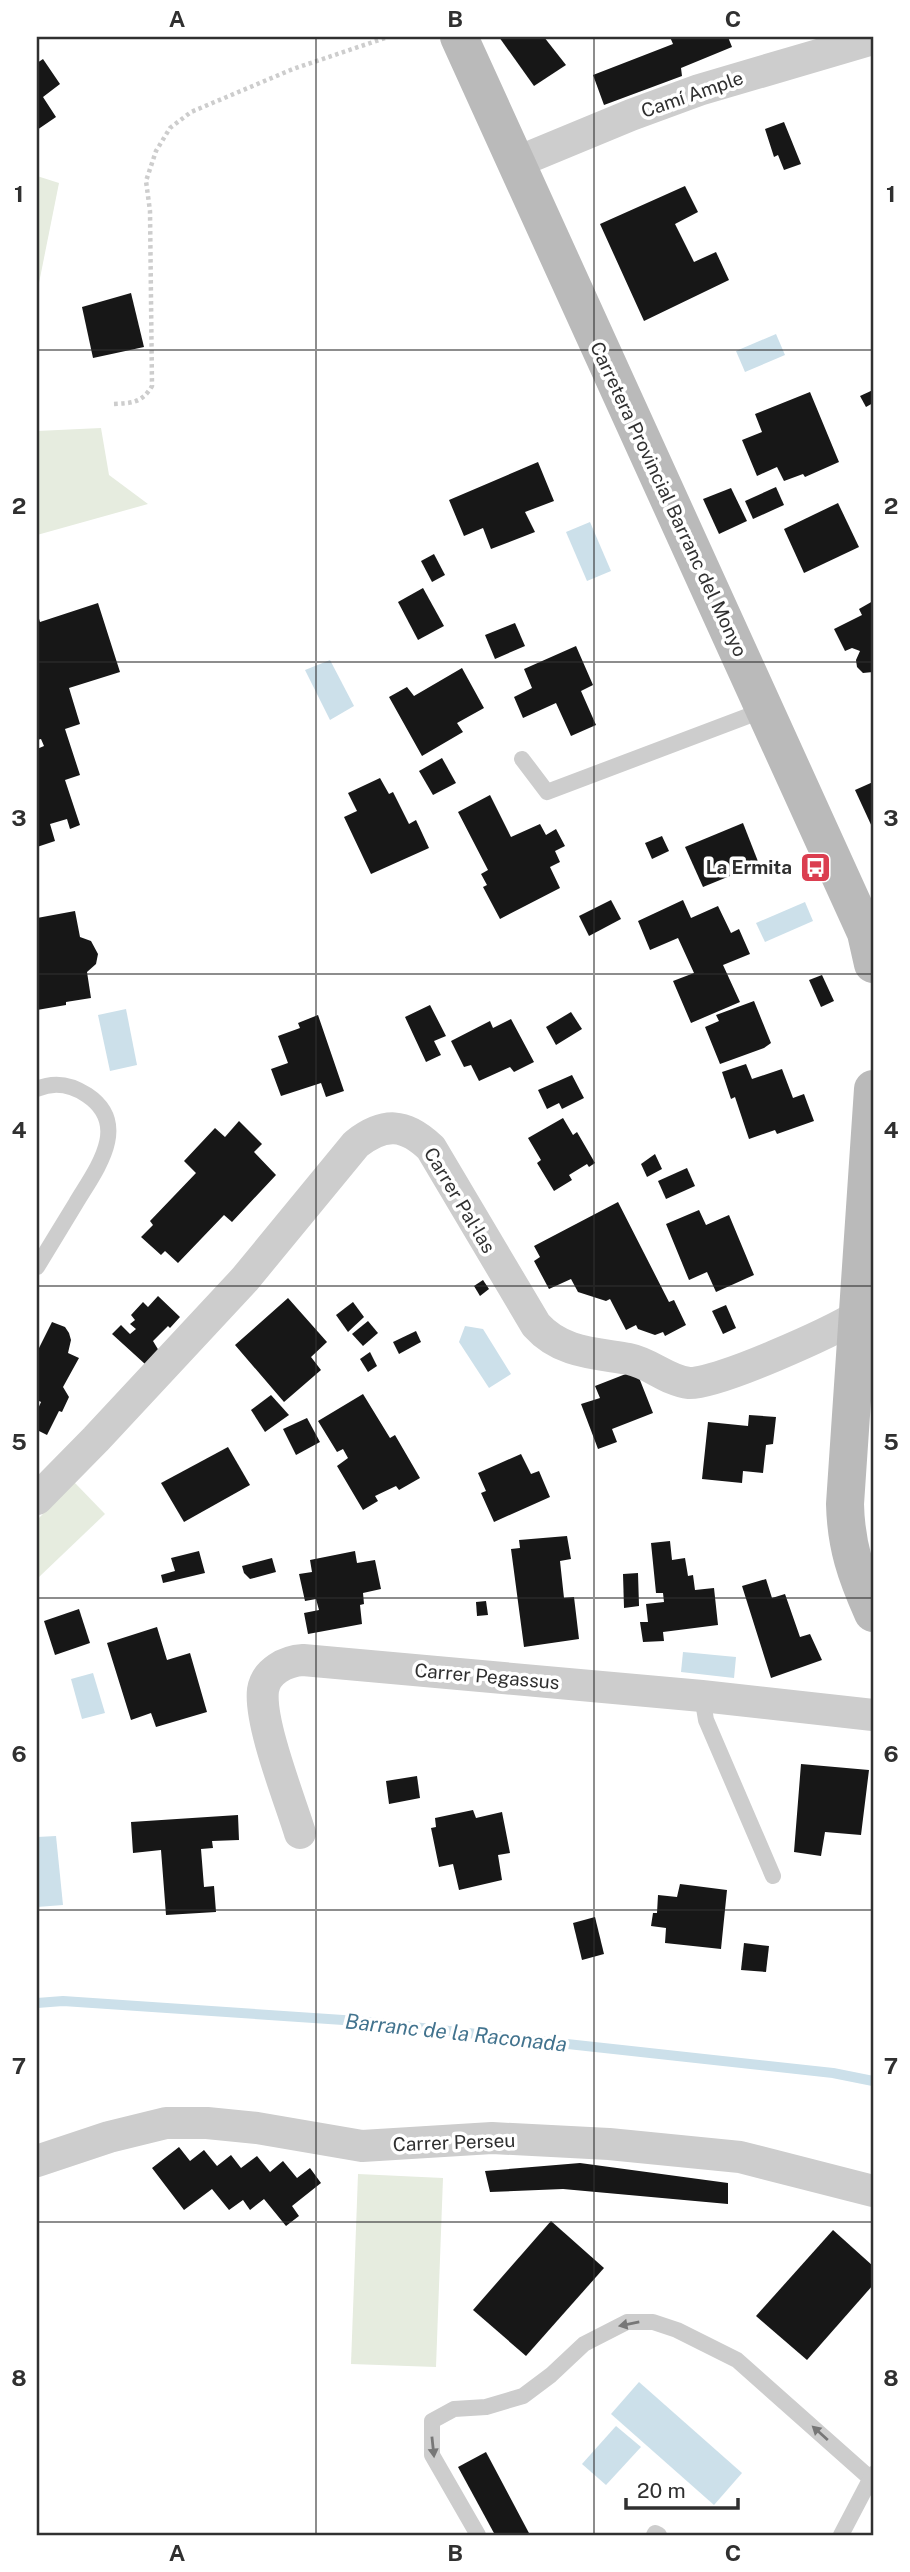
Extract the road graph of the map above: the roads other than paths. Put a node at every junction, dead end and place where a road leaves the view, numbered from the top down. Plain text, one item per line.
1 (459, 37) edge
2 (873, 39) edge
3 (515, 163) junction
4 (765, 709) junction
5 (522, 759) dead end
6 (873, 964) edge
7 (37, 1089) edge
8 (873, 1089) edge
9 (37, 1267) edge
10 (859, 1315) junction
11 (37, 1499) edge
12 (870, 1595) edge
13 (702, 1696) junction
14 (873, 1715) edge
15 (300, 1833) dead end
16 (773, 1876) dead end
17 (37, 2161) edge
18 (873, 2191) edge
19 (872, 2476) edge
20 (478, 2535) edge
21 (841, 2535) edge

1 - 3 street, Carretera Provincial Barranc del Monyo
2 - 3 street, Camí Ample
3 - 4 street, Carretera Provincial Barranc del Monyo
4 - 5 lane
4 - 6 street, Carretera Provincial Barranc del Monyo
7 - 9 lane
8 - 10 street
10 - 11 street, Carrer Pal·las
10 - 12 street
13 - 14 street, Carrer Pegassus
13 - 15 street, Carrer Pegassus
13 - 16 lane
17 - 18 street, Carrer Perseu
19 -> 20 lane
19 - 21 lane

